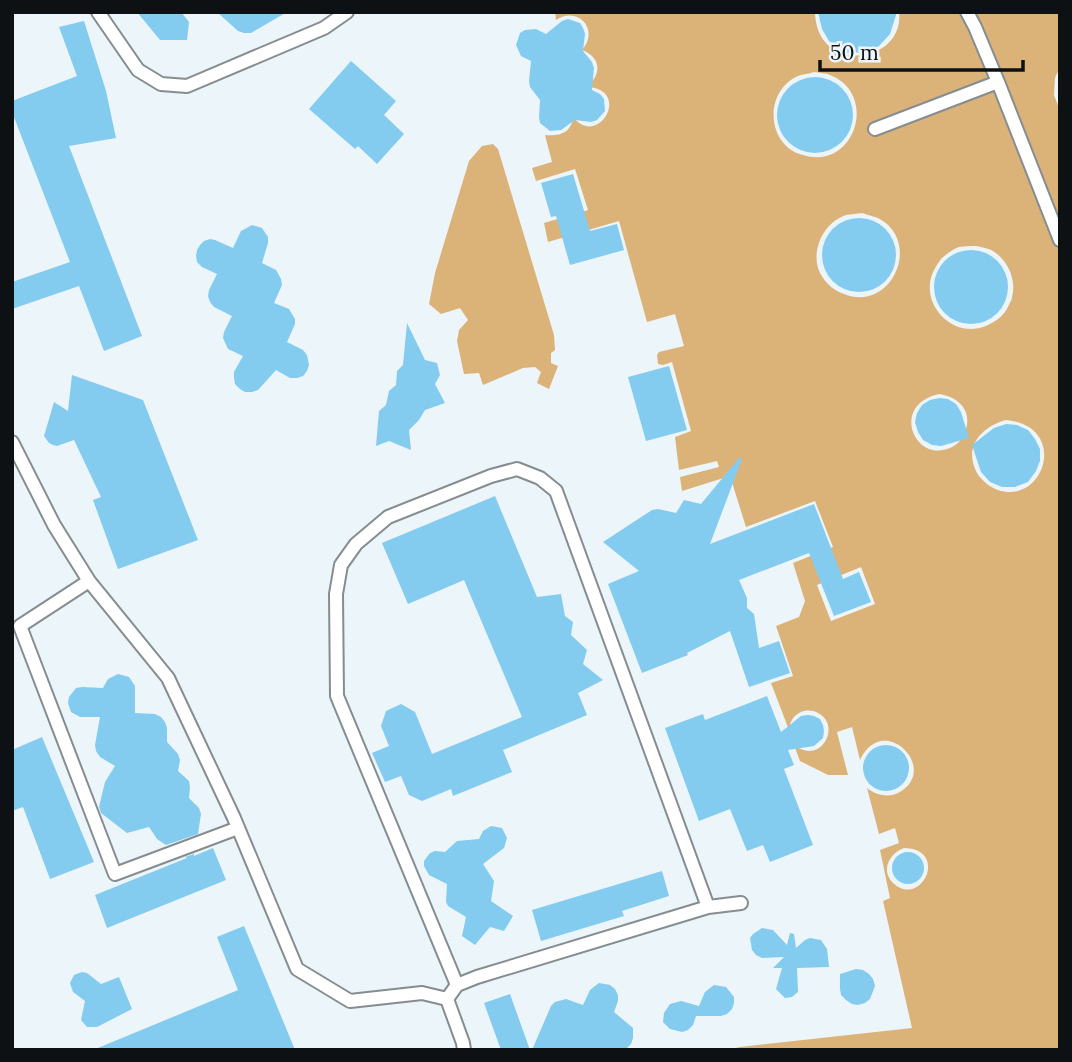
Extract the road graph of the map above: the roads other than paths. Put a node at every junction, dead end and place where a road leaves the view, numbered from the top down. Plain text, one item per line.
1 (98, 12) edge
2 (347, 12) edge
3 (967, 12) edge
4 (998, 82) junction
5 (875, 129) dead end
6 (1060, 240) edge
7 (12, 442) edge
8 (89, 582) junction
9 (238, 828) junction
10 (741, 903) dead end
11 (708, 907) junction
12 (457, 985) junction
13 (447, 999) junction
14 (464, 1050) edge

1 - 2 lane
3 - 4 lane
4 - 5 lane
4 - 6 lane
7 - 8 lane
8 - 9 lane
8 - 9 lane
9 - 13 lane
10 - 11 lane
11 - 12 lane
11 - 12 lane
12 - 13 lane
13 - 14 lane

